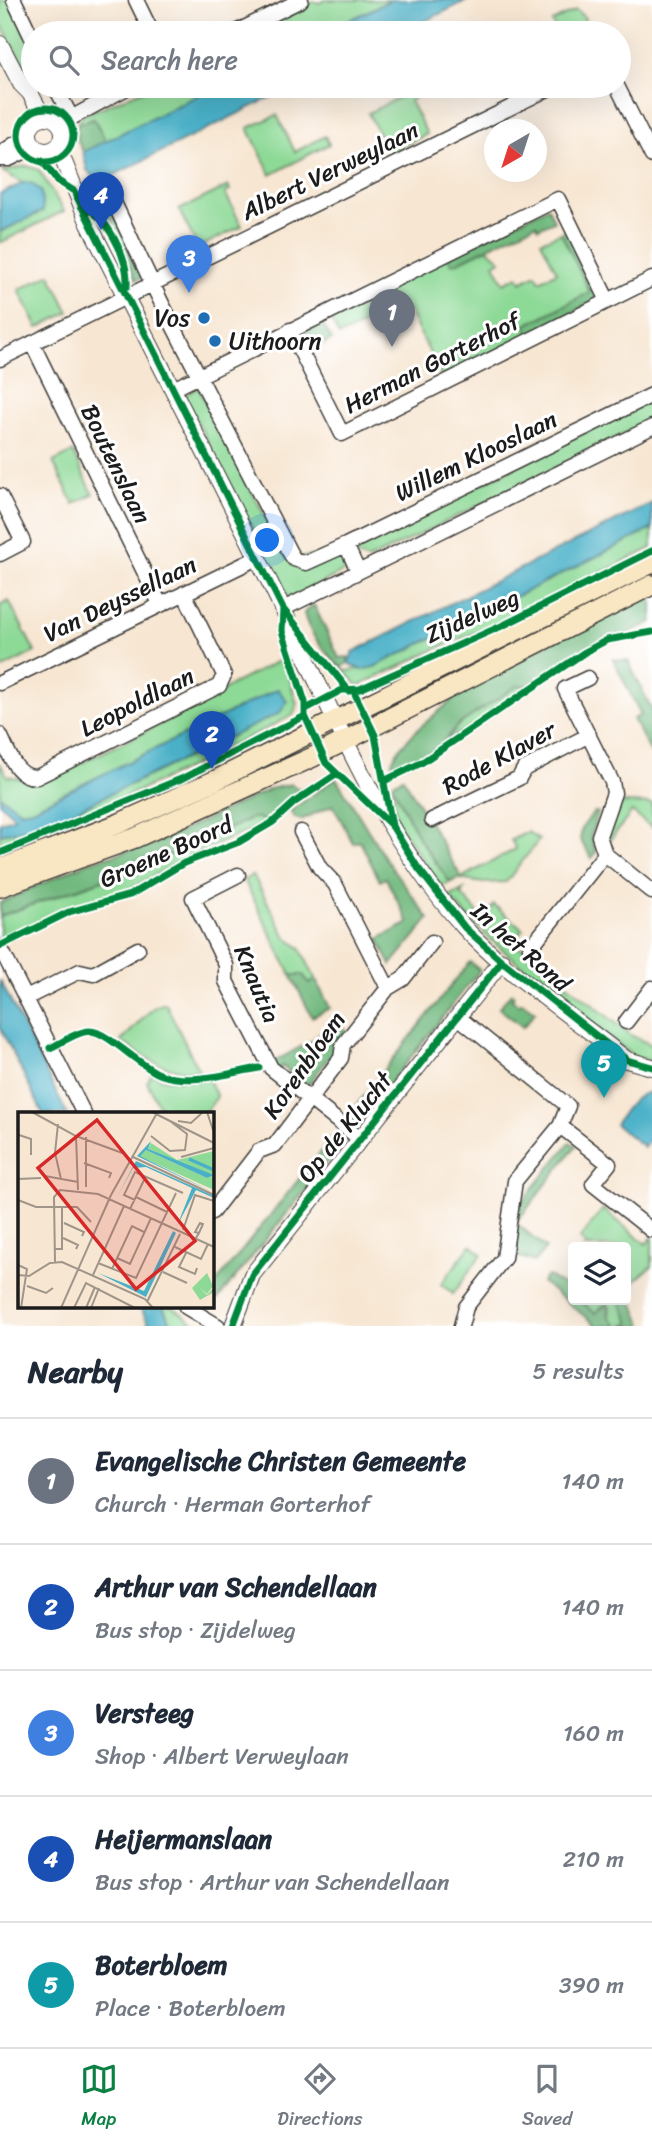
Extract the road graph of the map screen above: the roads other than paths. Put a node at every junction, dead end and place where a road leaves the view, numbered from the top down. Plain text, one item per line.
1 (14, 0) edge
2 (136, 0) edge
3 (301, 0) edge
4 (24, 21) edge
5 (146, 21) edge
6 (258, 21) edge
7 (0, 44) edge
8 (21, 84) edge
9 (31, 98) edge
10 (58, 98) edge
11 (108, 98) edge
12 (530, 98) edge
13 (623, 98) edge
14 (65, 121) junction
15 (41, 137) junction
16 (652, 156) edge
17 (0, 157) edge
18 (109, 192) dead end
19 (652, 279) edge
20 (154, 283) junction
21 (126, 297) junction
22 (608, 301) junction
23 (290, 330) junction
24 (32, 343) junction
25 (0, 359) edge
26 (200, 375) junction
27 (173, 389) junction
28 (652, 395) edge
29 (652, 428) edge
30 (0, 495) edge
31 (346, 545) junction
32 (0, 554) edge
33 (257, 558) junction
34 (652, 563) edge
35 (358, 571) junction
36 (652, 585) edge
37 (184, 593) junction
38 (160, 604) junction
39 (283, 609) junction
40 (588, 678) dead end
41 (1, 680) edge
42 (337, 721) junction
43 (0, 734) edge
44 (589, 735) junction
45 (347, 741) junction
46 (432, 820) dead end
47 (301, 832) dead end
48 (605, 853) junction
49 (0, 869) edge
50 (238, 875) dead end
51 (0, 887) edge
52 (652, 892) edge
53 (432, 942) dead end
54 (0, 947) edge
55 (530, 948) dead end
56 (138, 949) dead end
57 (502, 961) junction
58 (388, 988) junction
59 (652, 988) edge
60 (26, 998) junction
61 (458, 1017) junction
62 (626, 1022) dead end
63 (652, 1067) edge
64 (310, 1100) junction
65 (82, 1112) edge
66 (560, 1126) junction
67 (360, 1139) junction
68 (214, 1209) edge
69 (651, 1230) edge
70 (188, 1308) edge
71 (218, 1326) edge
72 (233, 1326) edge
73 (461, 1326) edge

1 - 4 street
2 - 5 street
3 - 6 street
7 - 8 street
9 - 15 street
10 - 14 street
11 - 14 street
12 - 20 street, Albert Verweylaan
13 - 16 street
14 - 15 street
14 - 15 street
15 - 17 street
15 - 21 street
18 - 20 street, Willem Klooslaan
19 - 22 street, Herman Gorterhof
20 - 21 street, Albert Verweylaan
20 - 26 street, Willem Klooslaan
21 - 24 street, Albert Verweylaan
21 - 27 street
22 - 23 street
22 - 23 street, Herman Gorterhof
23 - 26 street
24 - 25 street, Albert Verweylaan
24 - 38 street, Boutenslaan
26 - 27 street
26 - 31 street, Willem Klooslaan
27 - 33 street
28 - 31 street, Willem Klooslaan
29 - 35 street
30 - 32 street
31 - 35 street
33 - 37 street, Van Deyssellaan
33 - 39 street
34 - 42 main road, Zijdelweg
35 - 39 street
36 - 45 main road, Zijdelweg
37 - 38 street, Van Deyssellaan
37 - 43 street, Leopoldlaan
38 - 41 street, Van Deyssellaan
39 - 42 street
40 - 44 street, Rode Klaver
42 - 45 street
42 - 49 main road, Zijdelweg
44 - 46 street, Rode Klaver
44 - 48 street, Rode Klaver
45 - 51 main road, Zijdelweg
45 - 57 street, In het Rond
47 - 58 street
48 - 52 street
48 - 55 street
50 - 64 street, Knautia
53 - 58 street, Korenbloem
54 - 60 street
56 - 60 street
57 - 61 street, Op de Klucht
57 - 63 street, In het Rond
58 - 64 street, Korenbloem
59 - 62 street
60 - 65 street
61 - 66 street
61 - 67 street, Op de Klucht
64 - 67 street, Knautia
64 - 68 street, Korenbloem
66 - 69 street
66 - 73 street
67 - 72 street, Op de Klucht
70 - 71 street

